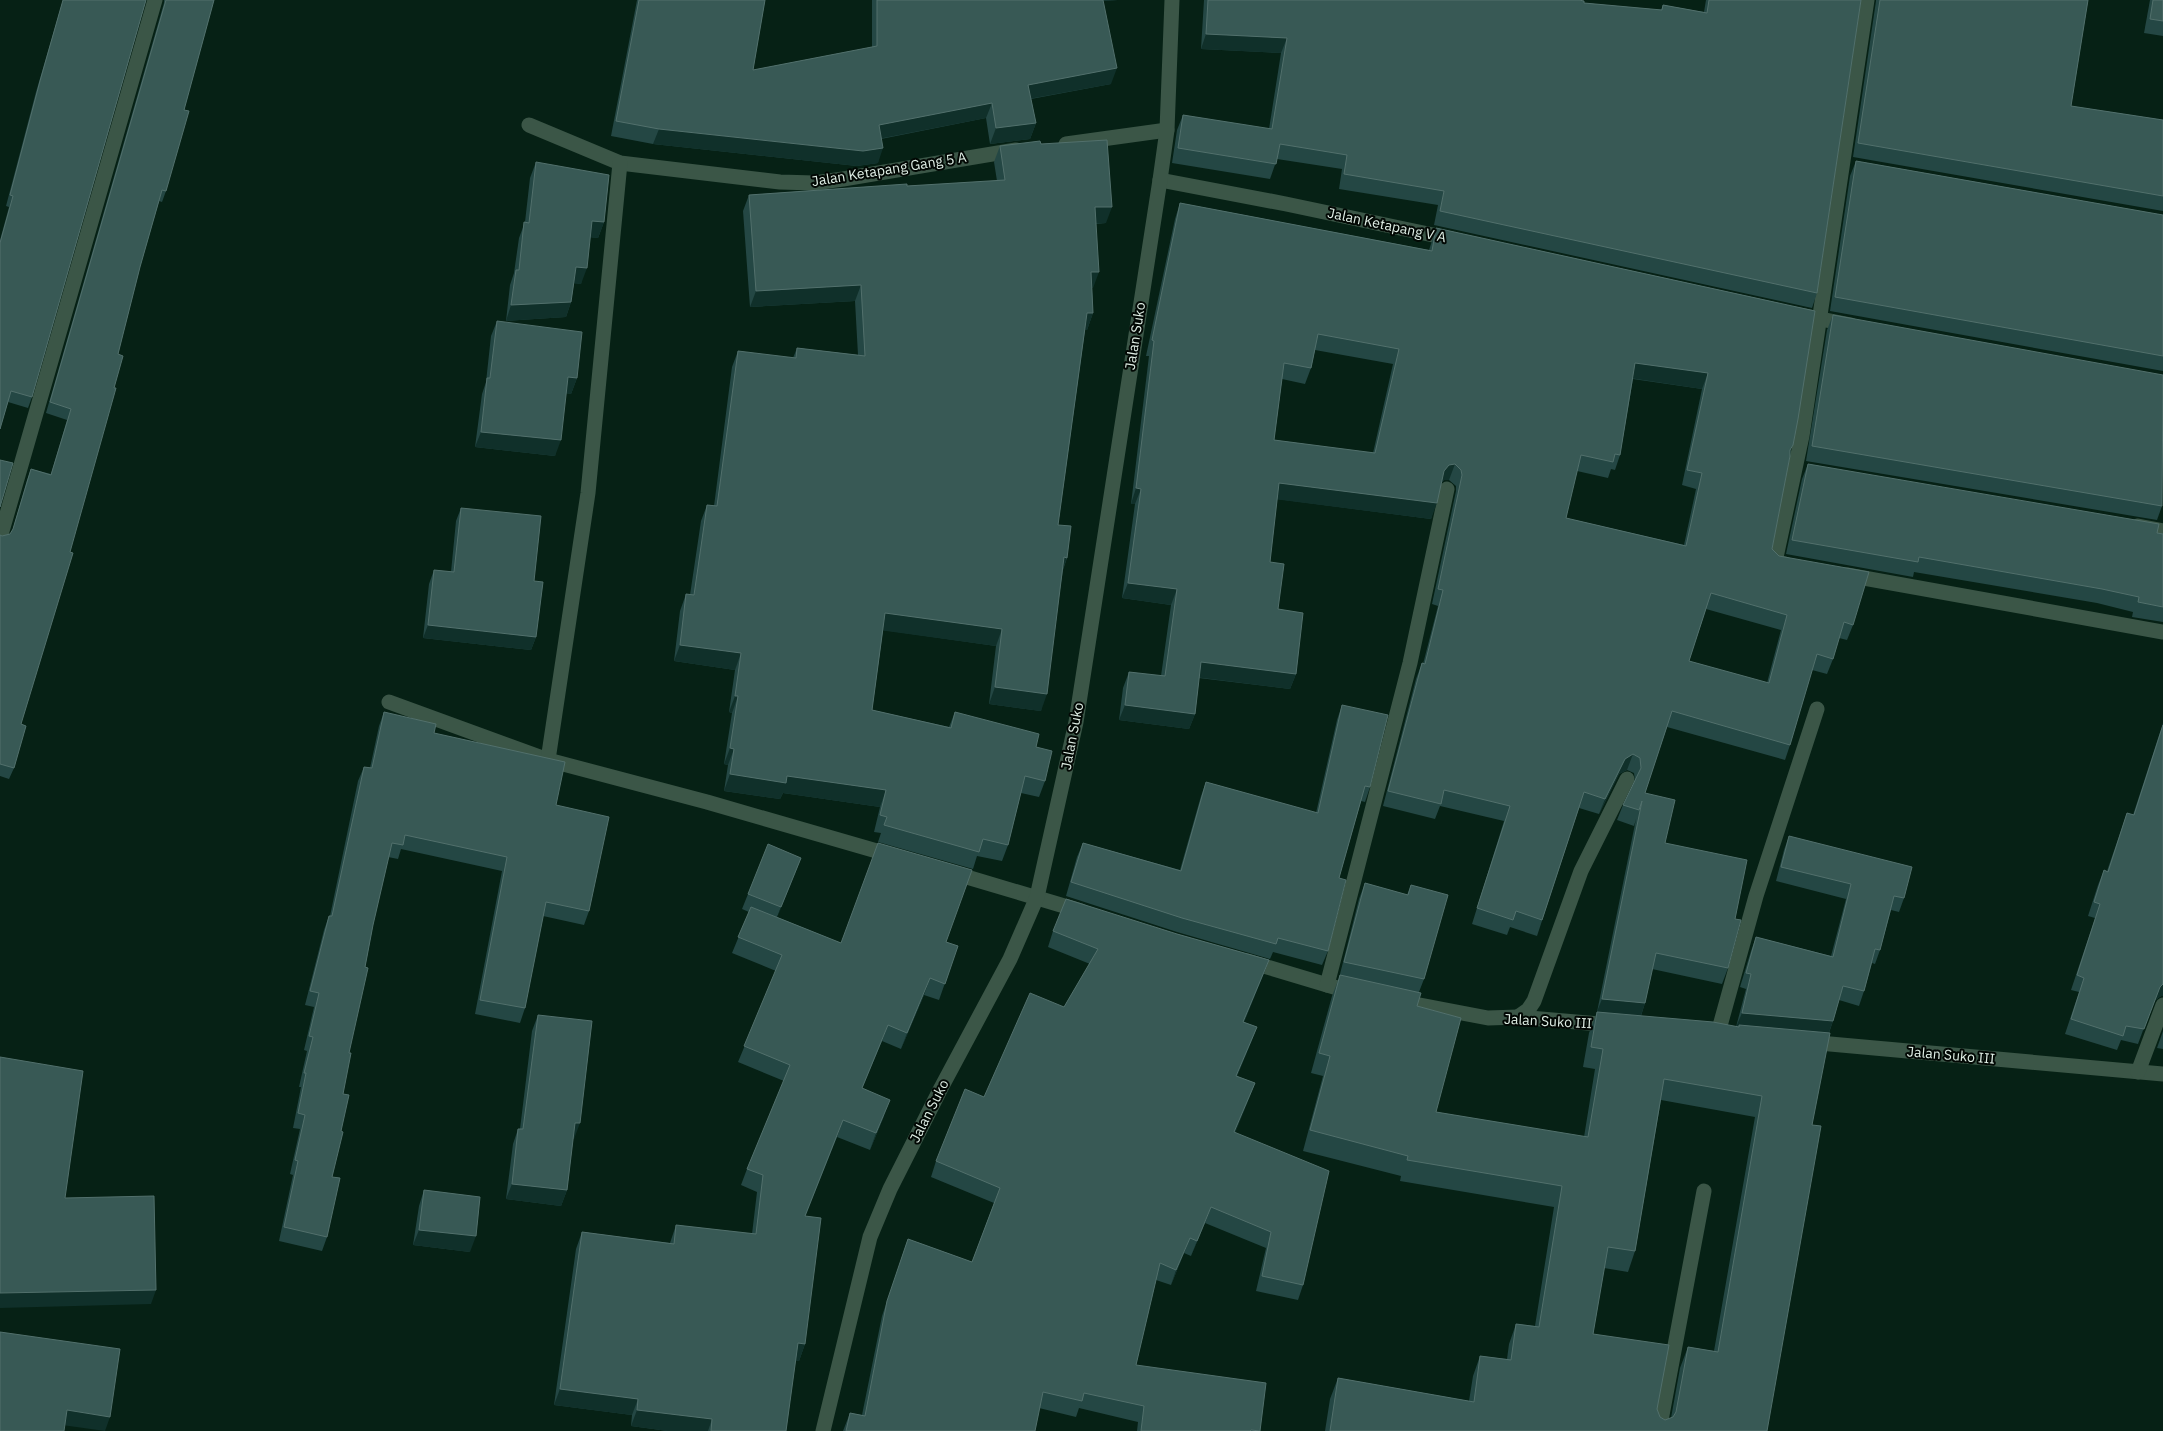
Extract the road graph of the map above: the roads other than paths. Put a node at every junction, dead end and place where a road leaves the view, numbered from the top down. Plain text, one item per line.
1 (155, 0) edge
2 (1172, 0) edge
3 (1867, 0) edge
4 (529, 125) dead end
5 (1167, 130) junction
6 (1050, 146) edge
7 (1031, 148) edge
8 (620, 163) junction
9 (1842, 165) junction
10 (1862, 168) edge
11 (1160, 180) junction
12 (1471, 242) edge
13 (1781, 311) edge
14 (1819, 319) junction
15 (1868, 328) edge
16 (1794, 468) junction
17 (1813, 472) edge
18 (1446, 489) edge
19 (2124, 524) edge
20 (2163, 531) edge
21 (0, 538) edge
22 (1804, 567) edge
23 (1833, 572) edge
24 (2163, 632) edge
25 (389, 702) dead end
26 (1817, 709) dead end
27 (548, 760) junction
28 (1627, 779) edge
29 (905, 859) edge
30 (933, 867) edge
31 (1037, 897) junction
32 (1092, 914) edge
33 (1231, 957) edge
34 (1327, 985) junction
35 (1367, 995) edge
36 (1385, 999) edge
37 (2163, 1005) edge
38 (1518, 1017) junction
39 (1623, 1026) edge
40 (1699, 1032) edge
41 (1791, 1040) edge
42 (2138, 1072) junction
43 (2163, 1074) edge
44 (1704, 1191) dead end
45 (823, 1431) edge
46 (1660, 1431) edge

1 - 21 street
2 - 5 street, Jalan Suko
3 - 9 street
4 - 8 street, Jalan Ketapang Gang 5 A
5 - 6 street
5 - 11 street, Jalan Suko
7 - 8 street, Jalan Ketapang Gang 5 A
8 - 27 street
9 - 10 street
9 - 14 street
11 - 12 street, Jalan Ketapang V A
11 - 31 street, Jalan Suko
13 - 14 street
14 - 15 street
14 - 16 street
16 - 17 street
16 - 22 street
18 - 34 street
19 - 20 street
23 - 24 street
25 - 27 street
26 - 40 street
27 - 29 street
28 - 38 street
30 - 31 street
31 - 32 street
31 - 45 street, Jalan Suko
33 - 34 street
34 - 35 street
36 - 38 street, Jalan Suko III
37 - 42 street
38 - 39 street, Jalan Suko III
41 - 42 street, Jalan Suko III
42 - 43 street, Jalan Suko III
44 - 46 street

